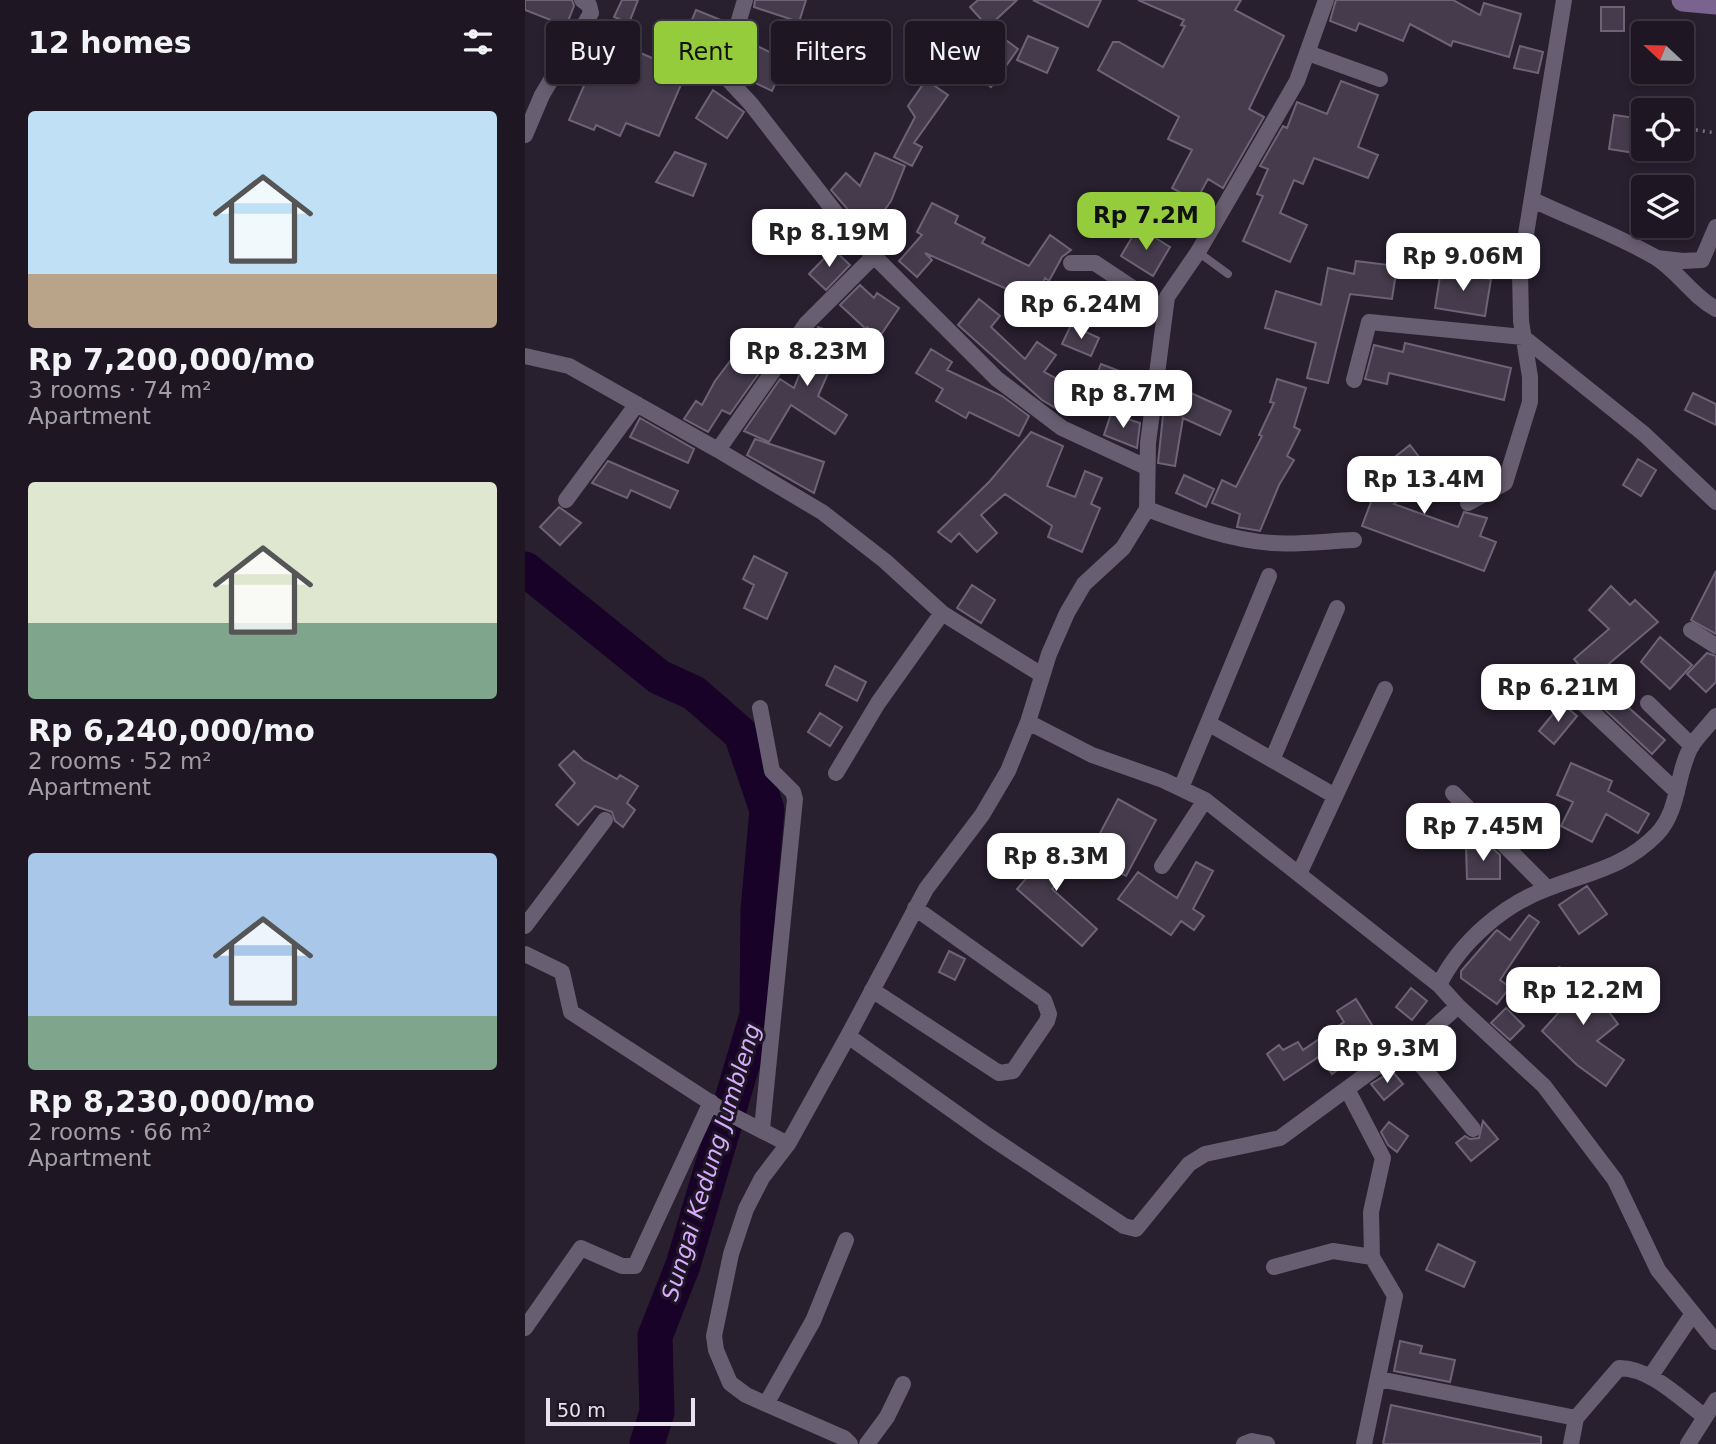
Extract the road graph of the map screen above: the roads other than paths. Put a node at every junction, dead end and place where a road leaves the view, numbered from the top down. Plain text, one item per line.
1 (582, 0) edge
2 (745, 0) edge
3 (1327, 0) edge
4 (1564, 0) edge
5 (1683, 0) edge
6 (1716, 3) edge
7 (739, 21) edge
8 (1308, 53) junction
9 (1380, 79) dead end
10 (732, 84) edge
11 (525, 135) edge
12 (1533, 200) junction
13 (1716, 227) edge
14 (1198, 252) junction
15 (874, 256) junction
16 (1655, 257) junction
17 (1071, 262) dead end
18 (1229, 274) dead end
19 (1164, 309) junction
20 (1716, 309) edge
21 (1523, 337) junction
22 (525, 356) edge
23 (1354, 380) dead end
24 (637, 404) junction
25 (718, 450) junction
26 (1146, 467) junction
27 (565, 500) dead end
28 (1716, 502) edge
29 (1468, 503) dead end
30 (1147, 509) junction
31 (1354, 540) dead end
32 (1269, 576) dead end
33 (1337, 608) dead end
34 (942, 613) junction
35 (1691, 629) dead end
36 (1716, 646) edge
37 (1042, 675) junction
38 (1558, 677) dead end
39 (1385, 690) dead end
40 (1648, 703) dead end
41 (760, 708) dead end
42 (1716, 716) edge
43 (1028, 722) junction
44 (1208, 723) junction
45 (1692, 746) junction
46 (1272, 760) junction
47 (836, 773) dead end
48 (1181, 788) junction
49 (1677, 792) junction
50 (1453, 793) dead end
51 (1335, 796) junction
52 (1205, 800) junction
53 (605, 820) dead end
54 (1162, 866) dead end
55 (1300, 872) junction
56 (1547, 888) junction
57 (915, 908) junction
58 (525, 926) edge
59 (525, 954) edge
60 (1439, 985) junction
61 (872, 990) junction
62 (1458, 1006) junction
63 (848, 1036) junction
64 (1409, 1050) junction
65 (1347, 1089) junction
66 (717, 1106) junction
67 (757, 1127) junction
68 (1473, 1129) dead end
69 (787, 1144) junction
70 (846, 1240) dead end
71 (1372, 1257) junction
72 (1274, 1267) dead end
73 (1692, 1315) junction
74 (525, 1328) edge
75 (1716, 1342) edge
76 (1650, 1377) junction
77 (1379, 1379) junction
78 (903, 1384) dead end
79 (1716, 1400) edge
80 (765, 1404) junction
81 (1705, 1417) junction
82 (1576, 1418) junction
83 (850, 1444) edge
84 (867, 1444) edge
85 (1244, 1444) edge
86 (1267, 1444) edge
87 (1364, 1444) edge
88 (1571, 1444) edge
89 (1688, 1444) edge

1 - 11 street
2 - 7 street
3 - 8 street
4 - 12 street
5 - 6 street
8 - 9 street
8 - 14 street
10 - 15 street
12 - 16 street
12 - 21 street
13 - 16 street
14 - 18 lane
14 - 19 street
15 - 25 street
15 - 26 street
16 - 20 street
17 - 19 street
19 - 26 street
21 - 23 street
21 - 28 street
21 - 29 street
22 - 24 street
24 - 25 street
24 - 27 street
25 - 34 street
26 - 30 street
30 - 31 street
30 - 37 street
32 - 44 street
33 - 46 street
34 - 37 street
34 - 47 street
35 - 36 street
37 - 43 street
38 - 49 street
39 - 51 street
40 - 45 street
41 - 67 street
42 - 45 street
43 - 48 street
43 - 57 street
44 - 46 street
44 - 48 street
45 - 49 street
46 - 51 street
48 - 52 street
49 - 56 street
50 - 56 street
51 - 55 street
52 - 54 street
52 - 55 street
53 - 58 street
55 - 60 street
56 - 60 street
57 - 61 street
57 - 61 street
59 - 66 street
60 - 62 street
61 - 63 street
62 - 64 street
62 - 73 street
63 - 65 street
63 - 69 street
64 - 65 street
64 - 68 street
65 - 71 street
66 - 67 street
66 - 74 street
67 - 69 street
69 - 80 street
70 - 80 street
71 - 72 street
71 - 77 street
73 - 75 street
73 - 76 street
76 - 81 street
76 - 82 street
77 - 82 street
77 - 87 street
78 - 84 street
79 - 81 street
80 - 83 street
81 - 89 street
82 - 88 street
85 - 86 street

